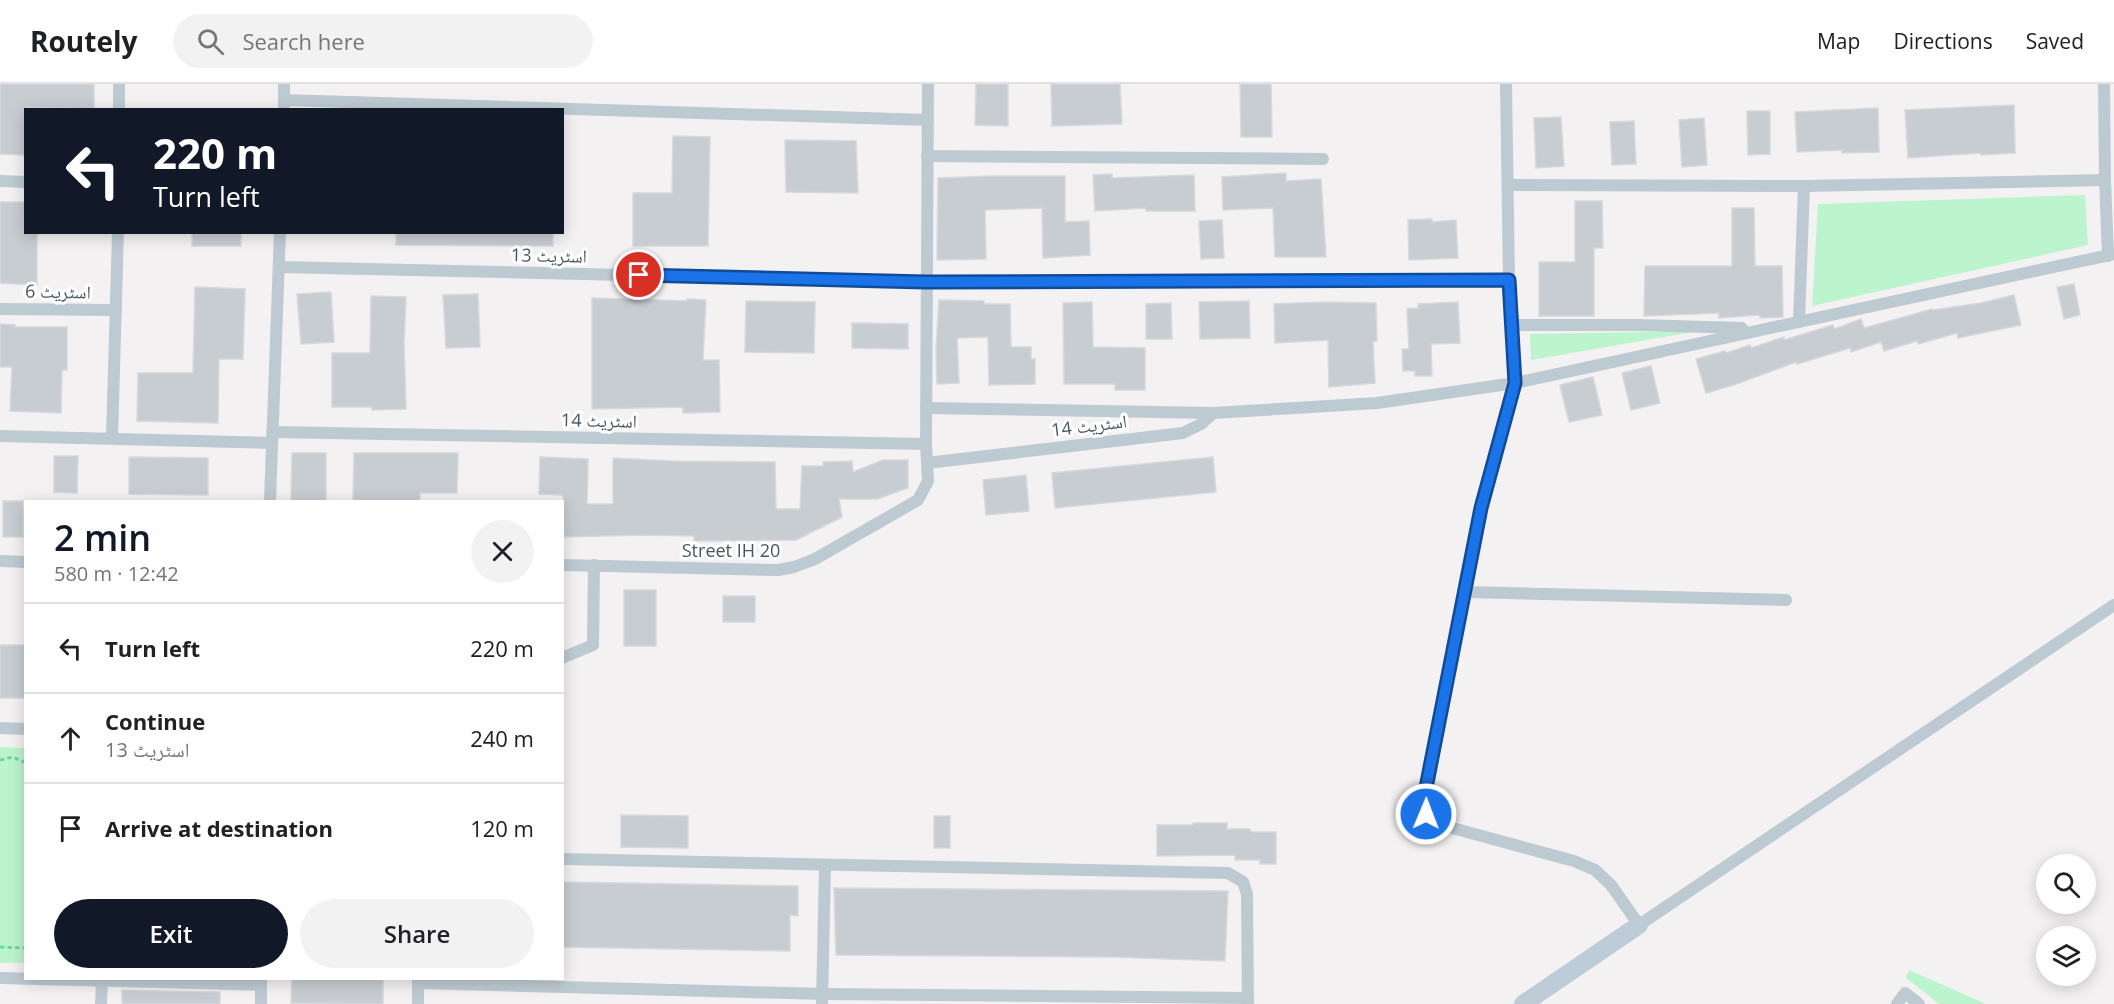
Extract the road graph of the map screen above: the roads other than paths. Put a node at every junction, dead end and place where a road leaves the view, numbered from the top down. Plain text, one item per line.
1 (119, 84) edge
2 (284, 84) edge
3 (928, 84) edge
4 (1506, 84) edge
5 (2104, 84) edge
6 (284, 105) edge
7 (119, 108) edge
8 (413, 108) edge
9 (564, 112) edge
10 (928, 120) junction
11 (2110, 124) edge
12 (927, 156) junction
13 (1323, 159) dead end
14 (2105, 180) junction
15 (0, 182) edge
16 (24, 182) edge
17 (1509, 185) junction
18 (1804, 186) junction
19 (118, 234) edge
20 (280, 234) edge
21 (2111, 255) edge
22 (279, 267) junction
23 (1509, 280) junction
24 (926, 282) junction
25 (0, 309) edge
26 (116, 310) junction
27 (1799, 322) junction
28 (1512, 325) junction
29 (1763, 329) junction
30 (1515, 383) junction
31 (926, 408) junction
32 (1213, 413) junction
33 (0, 436) edge
34 (271, 437) junction
35 (112, 438) junction
36 (926, 444) junction
37 (927, 464) junction
38 (270, 500) edge
39 (0, 561) edge
40 (24, 562) edge
41 (564, 565) edge
42 (594, 566) junction
43 (1465, 592) junction
44 (1786, 600) dead end
45 (2114, 605) edge
46 (564, 657) edge
47 (0, 728) edge
48 (24, 729) edge
49 (564, 859) edge
50 (825, 866) junction
51 (1639, 925) junction
52 (0, 978) edge
53 (24, 978) edge
54 (102, 980) joint
55 (418, 981) edge
56 (261, 982) edge
57 (822, 999) edge
58 (1248, 1001) edge
59 (101, 1004) edge
60 (261, 1004) edge
61 (418, 1004) edge
62 (1523, 1004) edge
63 (1897, 1004) edge
64 (1919, 1004) edge

1 - 7 street
2 - 6 street
3 - 10 street
4 - 17 street
5 - 11 street
6 - 8 street
9 - 10 street
10 - 12 street
11 - 14 street
12 - 13 street
12 - 24 street
14 - 18 street
14 - 21 street
15 - 16 street
17 - 18 street
17 - 23 street
18 - 27 street
19 - 26 street
20 - 22 street
21 - 27 street
22 - 24 street, اسٹریٹ 13
22 - 34 street
23 - 24 street, اسٹریٹ 13
23 - 28 street
24 - 31 street
25 - 26 street, اسٹریٹ 6
26 - 35 street
27 - 29 street
28 - 29 street
28 - 30 street
29 - 30 street
30 - 32 street
30 - 43 street
31 - 32 street
31 - 36 street
32 - 37 street, اسٹریٹ 14
33 - 35 street, اسٹریٹ 14
34 - 35 street, اسٹریٹ 14
34 - 36 street, اسٹریٹ 14
34 - 38 street
36 - 37 street
37 - 42 street, Street IH 20
39 - 40 street
41 - 42 street, Street IH 20
42 - 46 street
43 - 44 street
43 - 51 street
45 - 51 street
47 - 48 street
49 - 50 street
50 - 57 street
50 - 58 street
51 - 62 street
52 - 53 street
54 - 56 street
54 - 59 street
55 - 57 street
55 - 61 street
56 - 60 street
57 - 58 street
63 - 64 street

